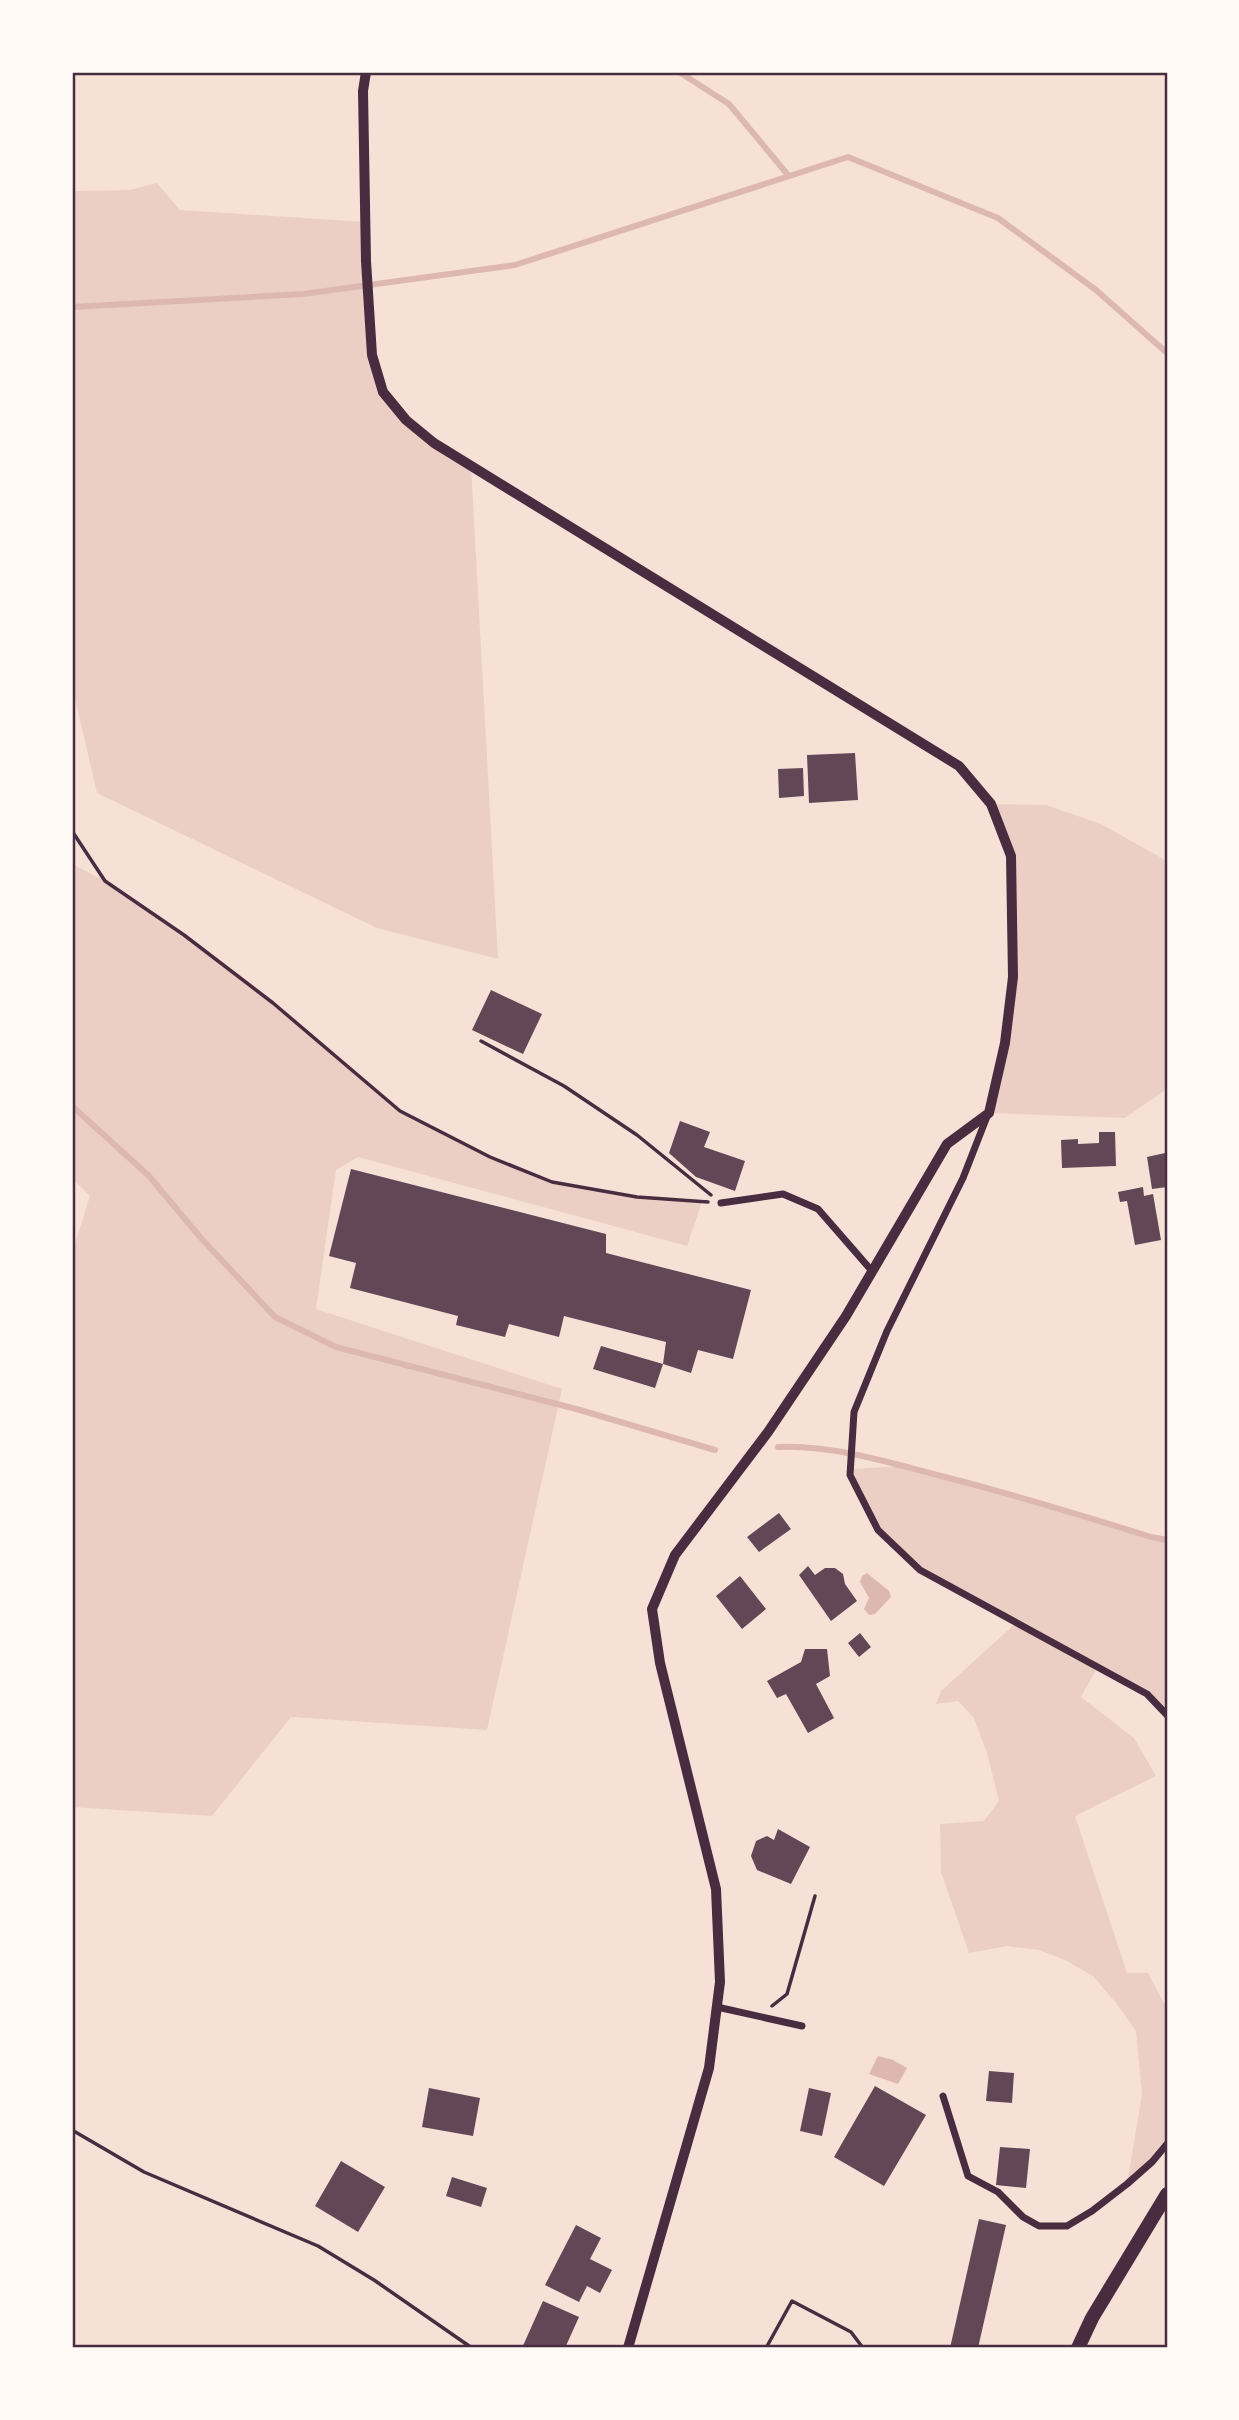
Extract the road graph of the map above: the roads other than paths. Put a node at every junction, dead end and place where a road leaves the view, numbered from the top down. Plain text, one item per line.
1 (366, 72) edge
2 (989, 1113) junction
3 (721, 1203) road end
4 (872, 1271) junction
5 (1167, 1715) edge
6 (717, 2007) junction
7 (802, 2026) dead end
8 (943, 2096) dead end
9 (1167, 2144) edge
10 (1167, 2194) edge
11 (628, 2348) edge
12 (1078, 2348) edge

1 - 2 street
2 - 4 street
2 - 5 street
3 - 4 street
4 - 6 street
6 - 7 street
6 - 11 street
8 - 9 street
10 - 12 main road

